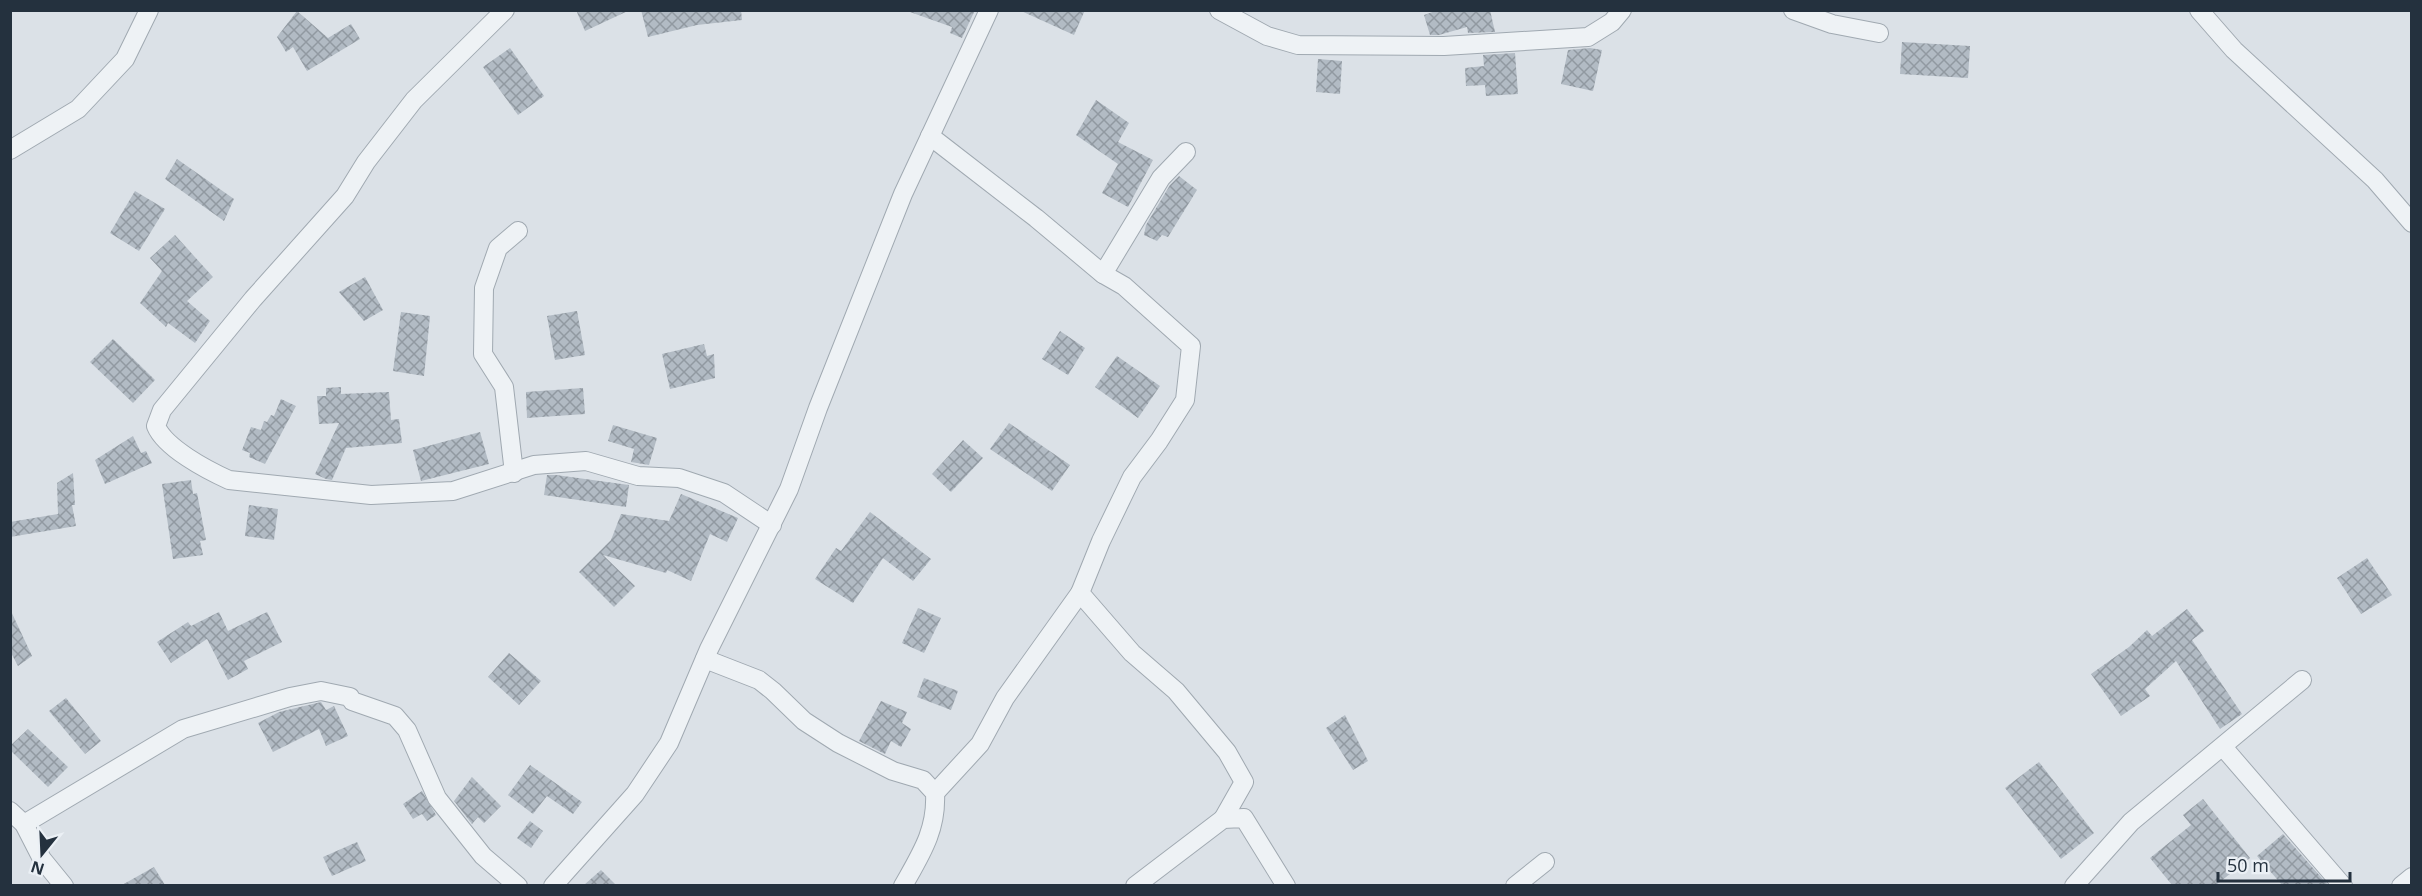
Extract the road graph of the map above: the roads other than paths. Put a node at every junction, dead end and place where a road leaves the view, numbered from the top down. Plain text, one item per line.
1 (149, 10) edge
2 (505, 10) edge
3 (988, 10) edge
4 (1219, 10) edge
5 (1622, 10) edge
6 (1793, 10) edge
7 (2199, 10) edge
8 (1879, 33) dead end
9 (930, 136) junction
10 (10, 150) edge
11 (1186, 152) dead end
12 (2412, 223) edge
13 (518, 231) dead end
14 (1103, 274) junction
15 (514, 473) junction
16 (772, 525) junction
17 (1080, 593) junction
18 (705, 659) junction
19 (2302, 680) dead end
20 (2223, 747) junction
21 (935, 793) junction
22 (10, 811) edge
23 (1223, 819) junction
24 (24, 824) junction
25 (1545, 862) dead end
26 (2412, 877) edge
27 (64, 885) edge
28 (518, 885) edge
29 (553, 885) edge
30 (903, 885) edge
31 (1136, 885) edge
32 (1286, 885) edge
33 (1515, 885) edge
34 (2074, 885) edge
35 (2343, 885) edge
36 (2401, 885) edge

1 - 10 street
2 - 15 street
3 - 9 street
4 - 5 street
6 - 8 street
7 - 12 street
9 - 14 street
9 - 16 street
11 - 14 street
13 - 15 street
14 - 17 street
15 - 16 street
16 - 18 street
17 - 21 street
17 - 23 street
18 - 21 street
18 - 29 street
19 - 20 street
20 - 34 street
20 - 35 street
21 - 30 street
22 - 24 street
23 - 31 street
23 - 32 street
24 - 27 street
24 - 28 street
25 - 33 street
26 - 36 street

